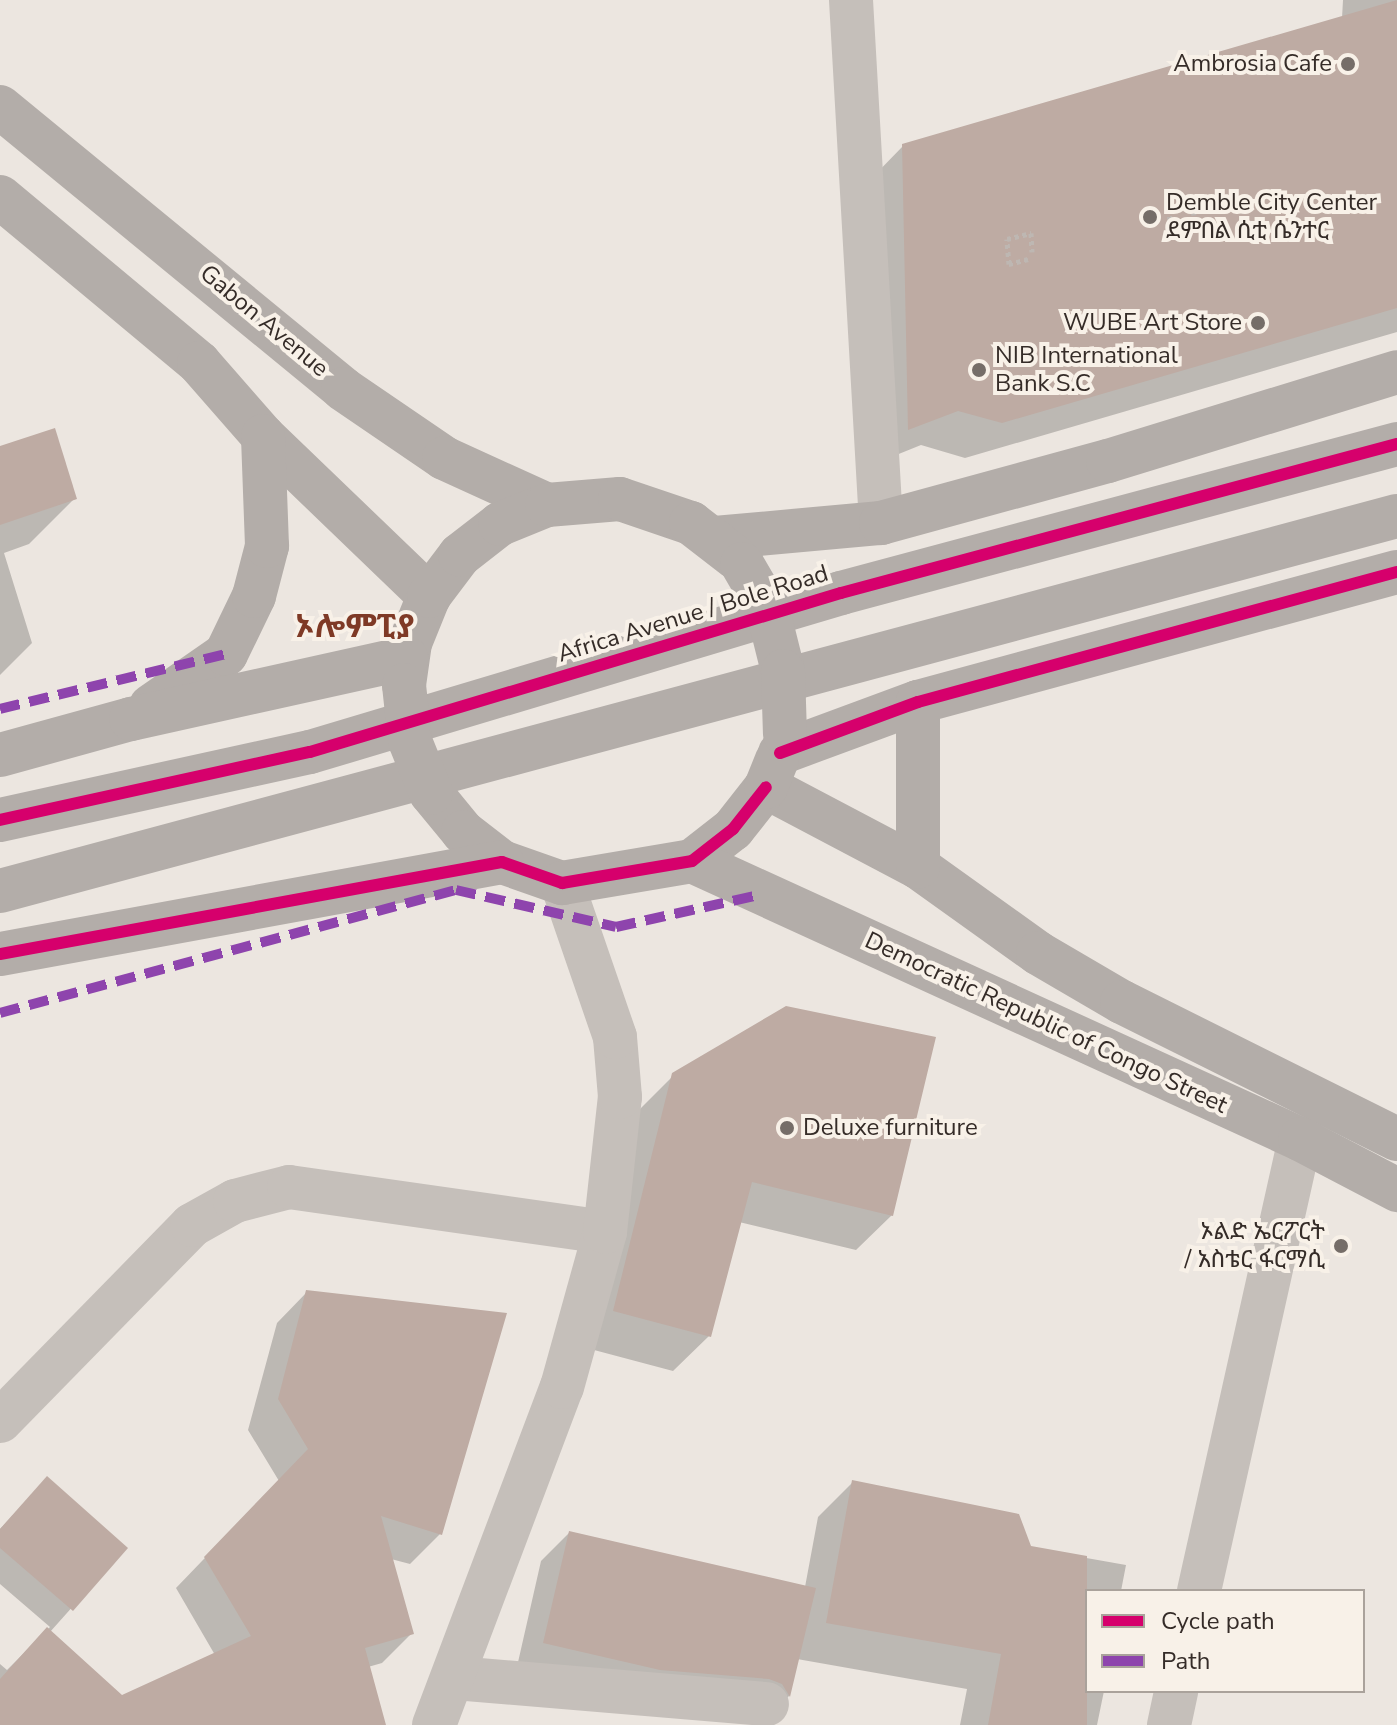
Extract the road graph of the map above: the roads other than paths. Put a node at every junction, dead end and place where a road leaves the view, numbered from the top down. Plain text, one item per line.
1 (851, 0) edge
2 (0, 107) edge
3 (0, 197) edge
4 (1397, 372) edge
5 (263, 436) junction
6 (1397, 444) edge
7 (547, 505) junction
8 (1397, 516) edge
9 (881, 523) junction
10 (716, 542) junction
11 (1397, 572) edge
12 (429, 596) junction
13 (407, 662) junction
14 (918, 702) junction
15 (131, 719) junction
16 (0, 755) edge
17 (777, 758) junction
18 (0, 820) edge
19 (692, 861) junction
20 (502, 862) junction
21 (918, 867) junction
22 (562, 883) junction
23 (0, 891) edge
24 (1038, 953) junction
25 (0, 954) edge
26 (1000, 1006) junction
27 (1300, 1139) junction
28 (1397, 1139) edge
29 (1397, 1190) edge
30 (605, 1232) junction
31 (0, 1421) edge
32 (1199, 1589) edge
33 (455, 1678) junction
34 (1176, 1693) edge
35 (767, 1704) dead end
36 (434, 1725) edge
37 (1169, 1725) edge

1 - 9 street
2 - 7 main road, Gabon Avenue
3 - 5 main road
4 - 9 main road
5 - 12 main road
5 - 15 main road
6 - 18 main road, Africa Avenue / Bole Road
7 - 10 main road
7 - 12 main road
8 - 23 main road
9 - 10 main road
10 - 17 main road, bridge
11 - 14 main road
12 - 13 main road
13 - 15 main road
13 - 20 main road, bridge
14 - 17 main road
14 - 21 main road
15 - 16 main road
17 - 19 main road
17 - 21 main road, Democratic Republic of Congo Street
19 - 22 main road
19 - 26 main road, Democratic Republic of Congo Street
20 - 22 main road
20 - 25 main road
21 - 24 main road, Democratic Republic of Congo Street
22 - 30 street
24 - 26 main road
24 - 28 main road, Democratic Republic of Congo Street
26 - 27 main road, Democratic Republic of Congo Street
27 - 29 main road, Democratic Republic of Congo Street
27 - 32 street
30 - 31 street
30 - 33 street
33 - 35 street
33 - 36 street
34 - 37 street

